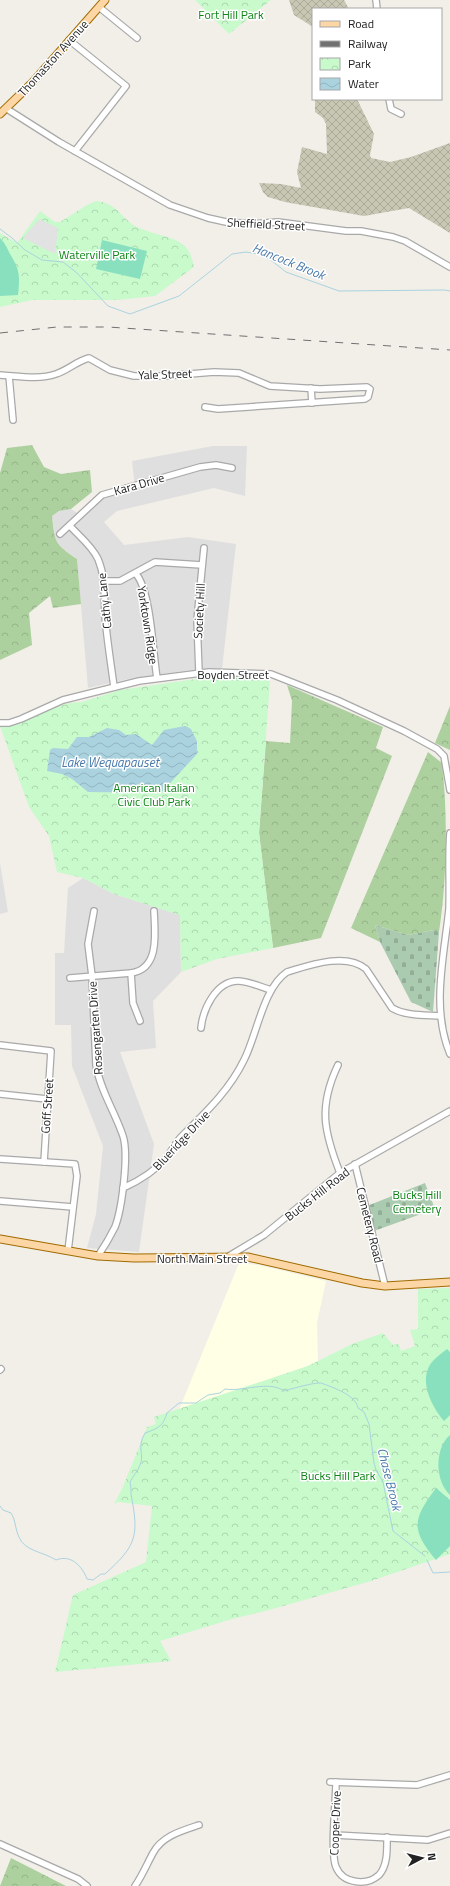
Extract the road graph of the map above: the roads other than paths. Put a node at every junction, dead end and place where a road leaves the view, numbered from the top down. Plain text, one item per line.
1 (104, 0) edge
2 (99, 6) junction
3 (137, 38) dead end
4 (69, 40) junction
5 (389, 100) edge
6 (7, 109) junction
7 (0, 114) edge
8 (401, 114) dead end
9 (75, 151) junction
10 (450, 267) edge
11 (0, 375) edge
12 (9, 376) junction
13 (312, 388) junction
14 (312, 402) junction
15 (205, 407) dead end
16 (13, 420) dead end
17 (232, 468) dead end
18 (70, 526) junction
19 (60, 534) dead end
20 (204, 548) dead end
21 (202, 565) junction
22 (136, 574) junction
23 (104, 581) junction
24 (199, 673) junction
25 (156, 678) junction
26 (114, 687) junction
27 (0, 723) edge
28 (450, 790) edge
29 (450, 833) edge
30 (450, 889) edge
31 (94, 911) dead end
32 (154, 911) dead end
33 (131, 973) junction
34 (92, 976) junction
35 (70, 978) dead end
36 (271, 990) junction
37 (440, 1016) junction
38 (140, 1021) dead end
39 (201, 1028) dead end
40 (0, 1045) edge
41 (450, 1054) edge
42 (338, 1065) dead end
43 (0, 1094) edge
44 (47, 1099) junction
45 (450, 1111) edge
46 (0, 1159) edge
47 (44, 1162) junction
48 (355, 1164) junction
49 (340, 1173) junction
50 (123, 1188) junction
51 (0, 1201) edge
52 (73, 1207) junction
53 (0, 1239) edge
54 (68, 1251) junction
55 (98, 1256) junction
56 (229, 1256) junction
57 (450, 1282) edge
58 (385, 1286) junction
59 (450, 1776) edge
60 (199, 1825) dead end
61 (450, 1834) edge
62 (335, 1835) junction
63 (387, 1837) junction
64 (0, 1844) edge
65 (87, 1886) edge
66 (135, 1886) edge

1 - 2 main road, Thomaston Avenue
2 - 3 street
2 - 4 main road, Thomaston Avenue
4 - 6 main road, Thomaston Avenue
4 - 9 street
5 - 8 street
6 - 7 main road, Thomaston Avenue
6 - 9 street, Sheffield Street
9 - 10 street, Sheffield Street
11 - 12 street, Yale Street
12 - 13 street, Yale Street
12 - 16 street
13 - 14 street
13 - 14 street, Yale Street
14 - 15 street, Yale Street
17 - 18 street, Kara Drive
18 - 19 street, Kara Drive
18 - 23 street, Cathy Lane
20 - 21 street, Society Hill
21 - 22 street
21 - 24 street, Society Hill
22 - 23 street
22 - 25 street, Yorktown Ridge
23 - 26 street, Cathy Lane
24 - 25 street, Boyden Street
24 - 28 street, Boyden Street
25 - 26 street, Boyden Street
26 - 27 street, Boyden Street
29 - 30 street
30 - 37 street
31 - 34 street, Rosengarten Drive
32 - 33 street
33 - 34 street
33 - 38 street
34 - 35 street
34 - 50 street, Rosengarten Drive
36 - 37 street, Blueridge Drive
36 - 39 street
36 - 50 street, Blueridge Drive
37 - 41 street
40 - 44 street, Goff Street
42 - 49 street
43 - 44 street
44 - 47 street, Goff Street
45 - 48 street, Bucks Hill Road
46 - 47 street
47 - 52 street
48 - 49 street, Bucks Hill Road
48 - 58 street, Cemetery Road
49 - 56 street, Bucks Hill Road
50 - 55 street, Rosengarten Drive
51 - 52 street
52 - 54 street
53 - 54 main road, North Main Street
54 - 55 main road, North Main Street
55 - 56 main road, North Main Street
56 - 58 main road, North Main Street
57 - 58 main road, North Main Street
59 - 62 street, Cooper Drive
60 - 66 street
61 - 63 street
62 - 63 street
62 - 63 street, Cooper Drive
64 - 65 street

